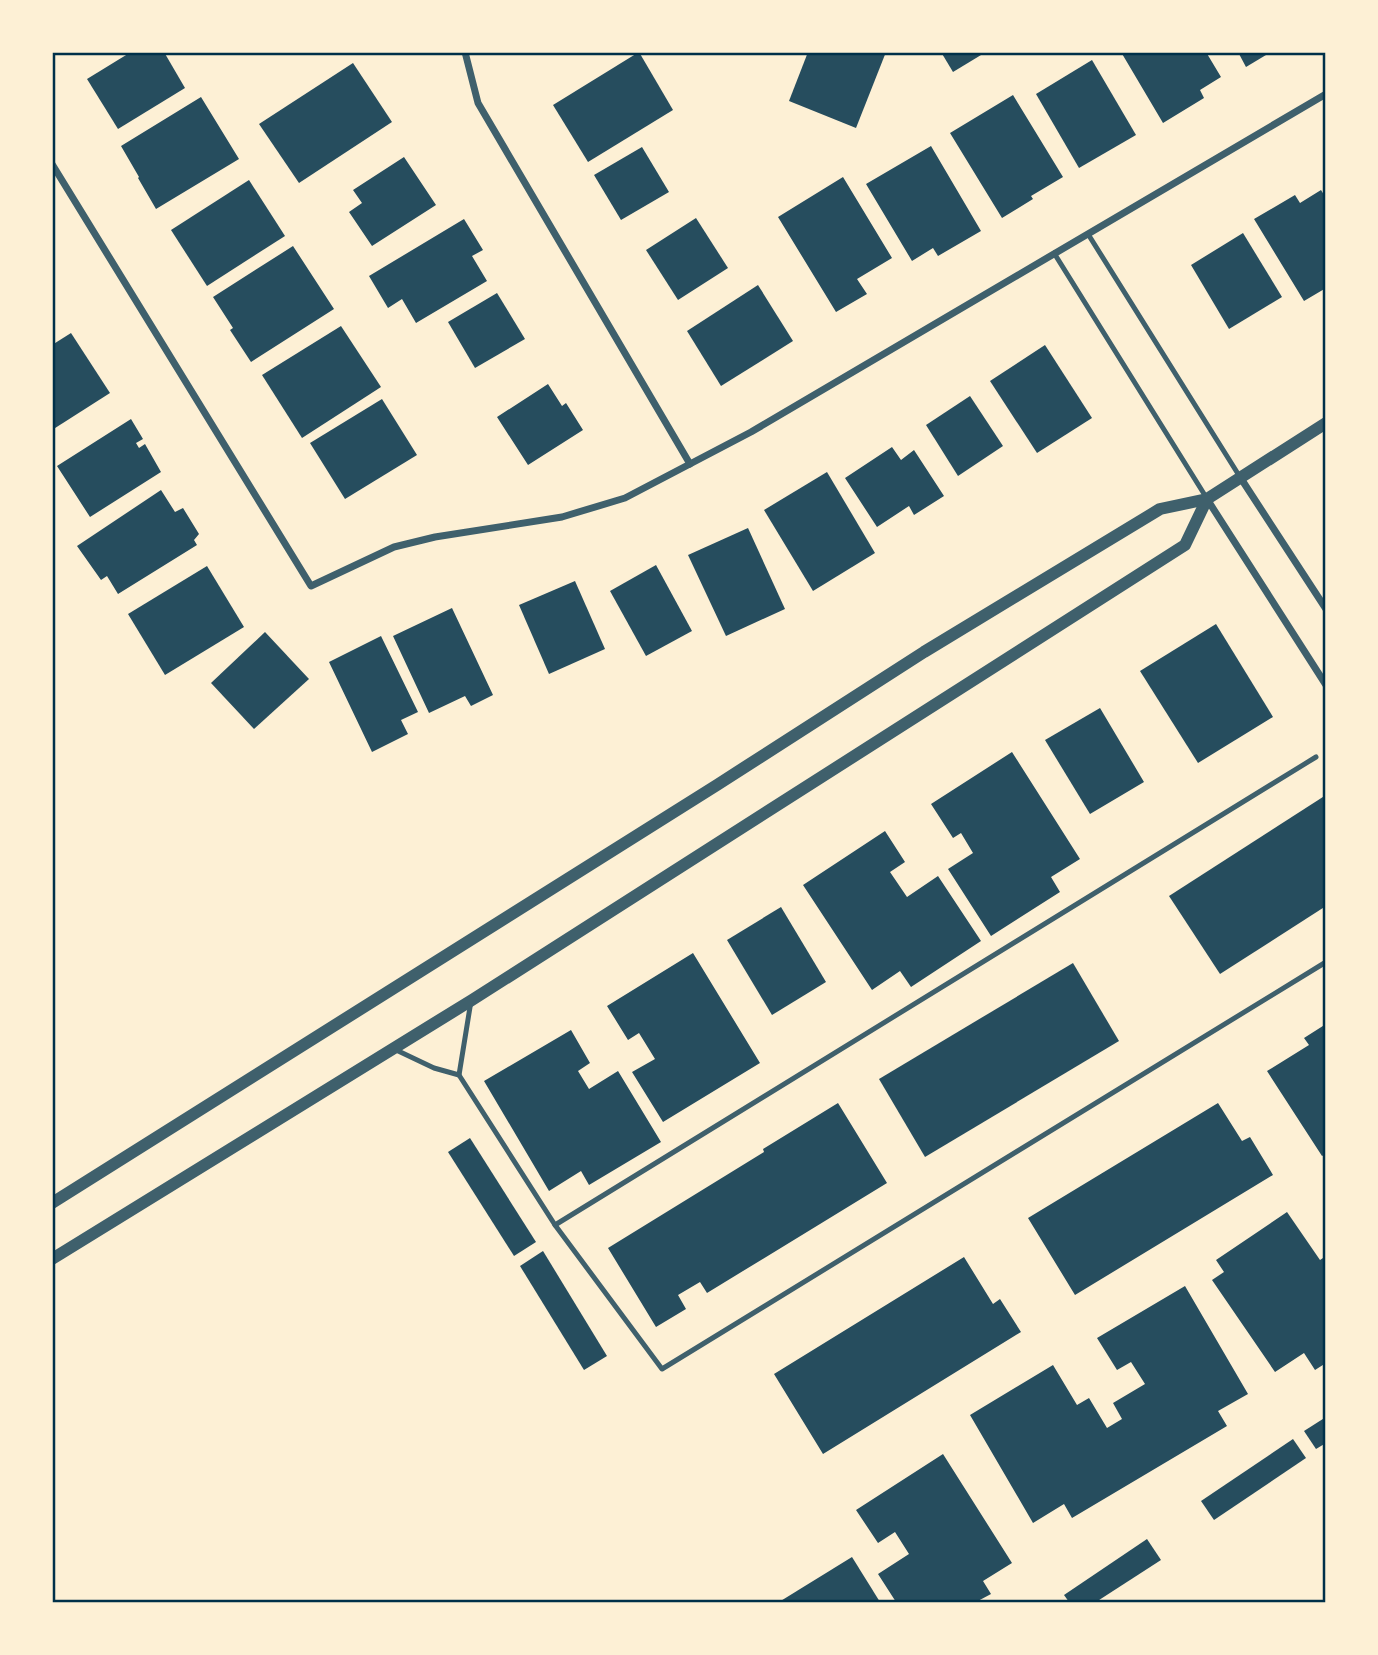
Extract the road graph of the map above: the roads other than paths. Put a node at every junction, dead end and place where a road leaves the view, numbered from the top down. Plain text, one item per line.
1 (465, 52) edge
2 (1325, 94) edge
3 (52, 164) edge
4 (1088, 234) junction
5 (1054, 253) junction
6 (1325, 423) edge
7 (690, 464) junction
8 (1240, 477) junction
9 (1207, 499) junction
10 (1325, 609) edge
11 (1325, 685) edge
12 (1316, 757) dead end
13 (1325, 962) edge
14 (472, 1000) junction
15 (393, 1049) junction
16 (459, 1075) junction
17 (52, 1203) edge
18 (555, 1225) junction
19 (52, 1259) edge

1 - 7 street
2 - 4 street
3 - 7 street
4 - 5 street
4 - 8 lane
5 - 7 street
5 - 9 lane
6 - 8 street
8 - 9 street
8 - 10 street
9 - 11 street
9 - 14 street
9 - 17 street
12 - 18 lane
13 - 18 lane
14 - 15 street
14 - 16 lane
15 - 16 lane
15 - 19 street
16 - 18 lane

